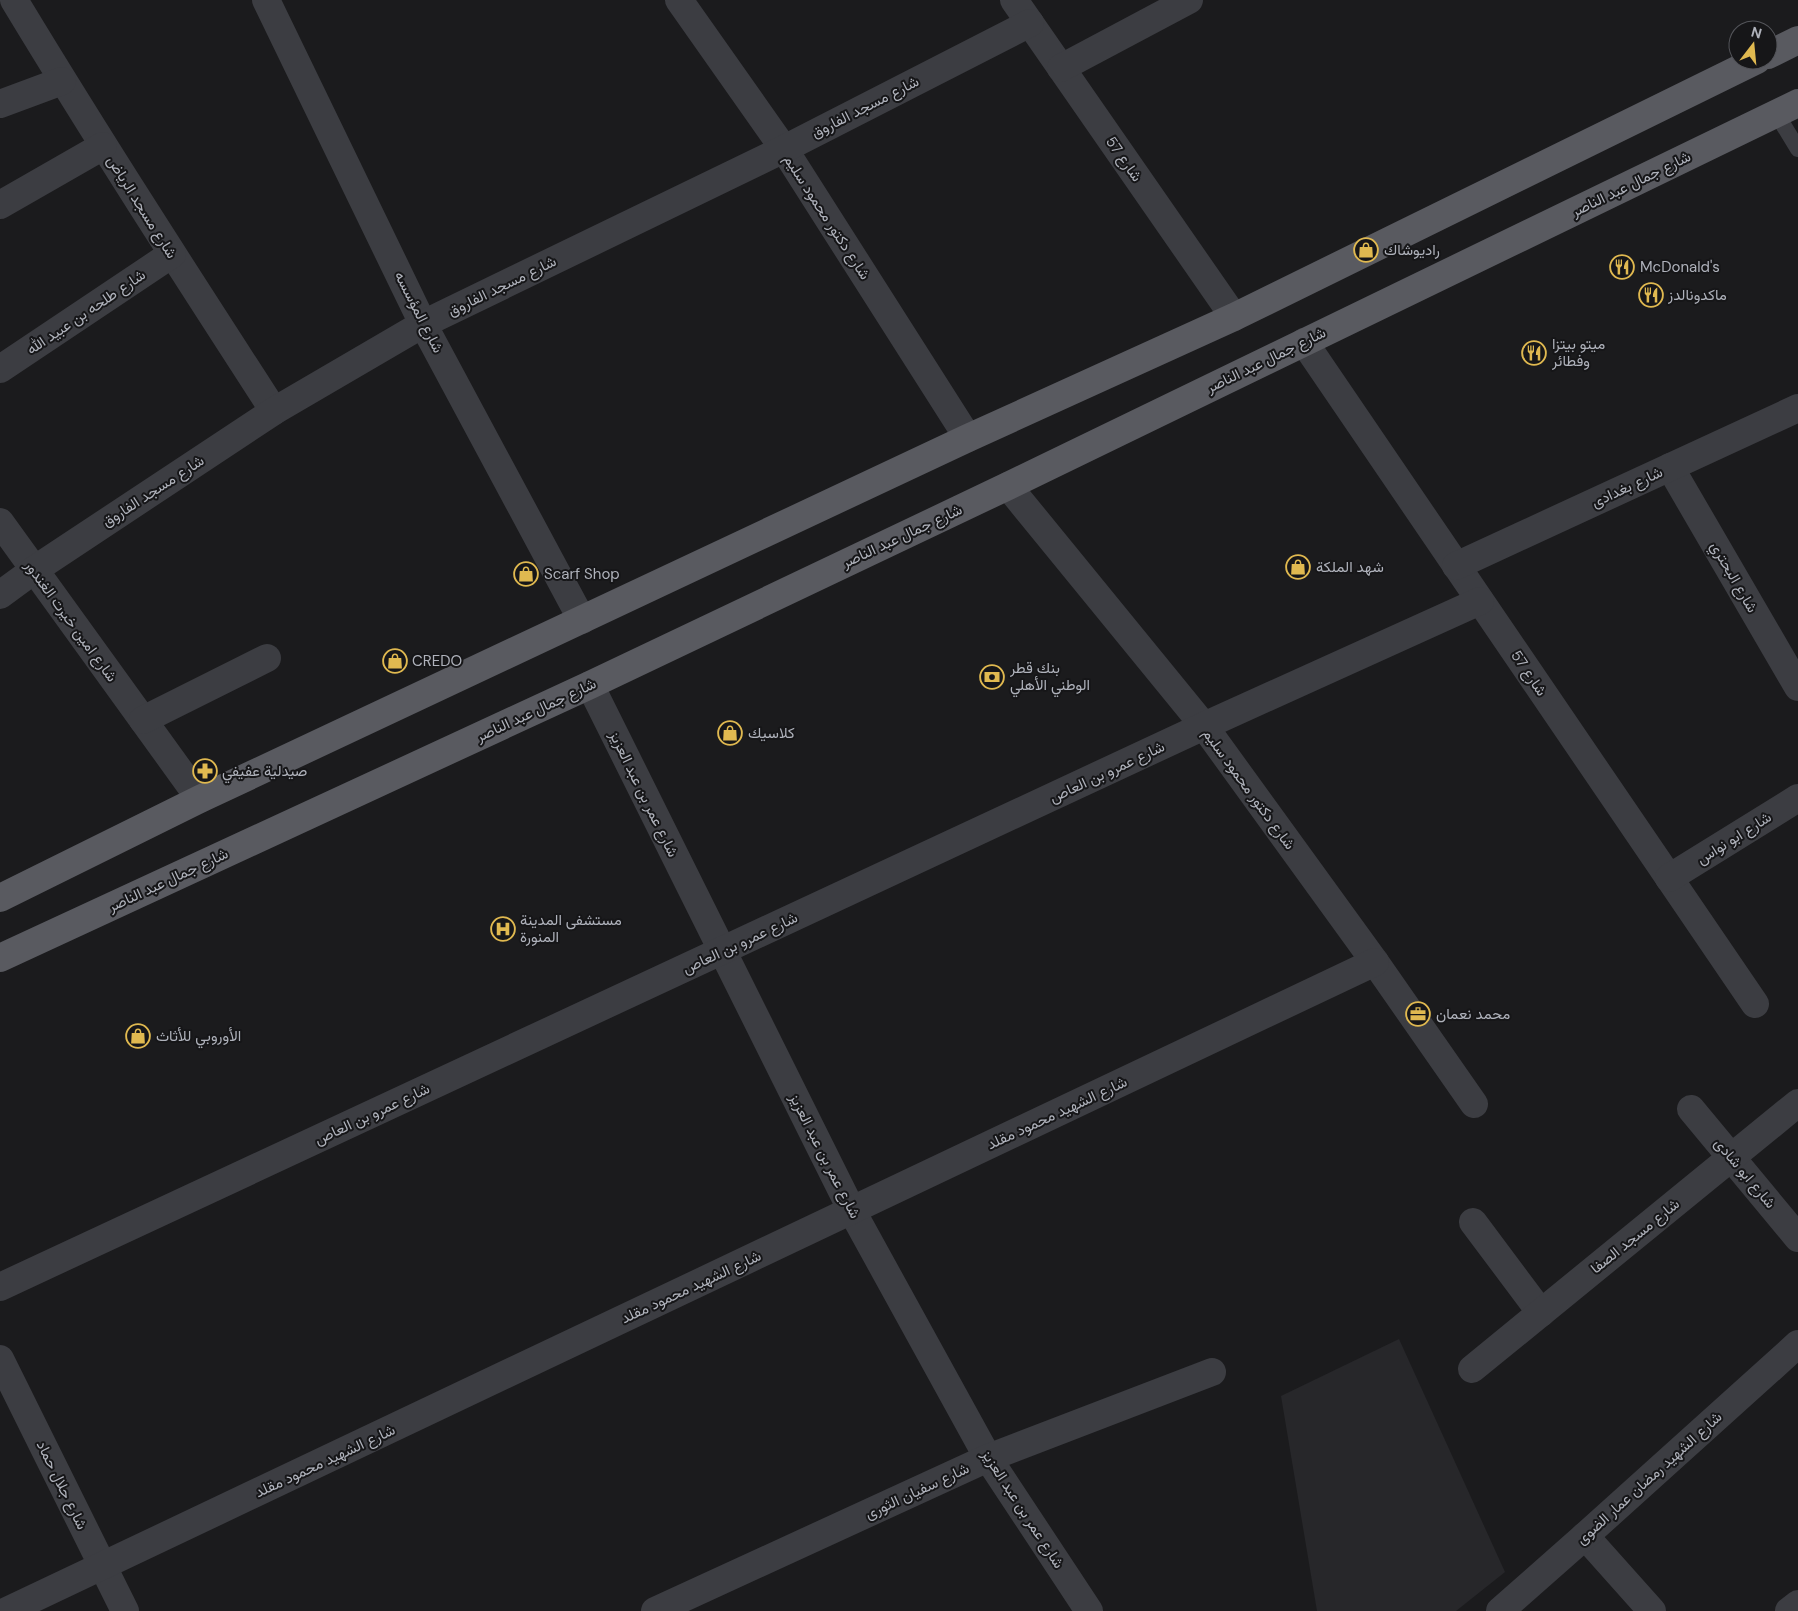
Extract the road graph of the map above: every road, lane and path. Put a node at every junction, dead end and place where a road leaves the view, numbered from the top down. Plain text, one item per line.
1 (14, 0) edge
2 (266, 0) edge
3 (679, 0) edge
4 (1014, 0) edge
5 (1189, 0) edge
6 (1030, 23) junction
7 (1798, 40) edge
8 (1778, 50) edge
9 (1061, 68) junction
10 (1737, 70) edge
11 (62, 81) junction
12 (0, 104) edge
13 (1787, 108) edge
14 (103, 146) junction
15 (784, 149) junction
16 (1798, 149) edge
17 (0, 205) edge
18 (172, 254) junction
19 (1234, 317) junction
20 (423, 324) junction
21 (1304, 342) junction
22 (0, 369) edge
23 (1798, 408) edge
24 (274, 411) junction
25 (968, 438) junction
26 (1670, 467) junction
27 (1008, 486) junction
28 (0, 522) edge
29 (1456, 566) junction
30 (34, 570) junction
31 (0, 595) edge
32 (1480, 601) junction
33 (582, 620) junction
34 (267, 658) dead end
35 (590, 685) junction
36 (1798, 687) edge
37 (143, 720) junction
38 (1204, 726) junction
39 (1798, 798) edge
40 (200, 799) junction
41 (1669, 878) junction
42 (0, 898) edge
43 (722, 952) junction
44 (0, 958) edge
45 (1375, 962) junction
46 (1755, 1004) dead end
47 (1798, 1103) edge
48 (1474, 1104) dead end
49 (1691, 1109) dead end
50 (1732, 1157) junction
51 (852, 1211) junction
52 (1472, 1222) dead end
53 (1798, 1238) edge
54 (0, 1287) edge
55 (1541, 1313) junction
56 (1798, 1344) edge
57 (0, 1359) edge
58 (1472, 1369) dead end
59 (1212, 1372) dead end
60 (988, 1458) junction
61 (1585, 1536) junction
62 (103, 1566) junction
63 (1798, 1604) edge
64 (1084, 1609) edge
65 (7, 1611) edge
66 (125, 1611) edge
67 (655, 1611) edge
68 (1500, 1611) edge
69 (1652, 1611) edge
70 (1790, 1611) edge

1 - 11 street, شارع مسجد الرياض
2 - 20 street, شارع المؤسسه
3 - 15 street, شارع دكتور محمود سليم
4 - 6 street, شارع 57
5 - 9 street
6 - 9 street, شارع 57
6 - 15 street, شارع مسجد الفاروق
7 - 8 main road
9 - 19 street, شارع 57
10 - 19 main road
11 - 12 street
11 - 14 street, شارع مسجد الرياض
13 - 16 lane
13 - 21 main road, شارع جمال عبد الناصر
14 - 17 street
14 - 18 street, شارع مسجد الرياض
15 - 20 street, شارع مسجد الفاروق
15 - 25 street, شارع دكتور محمود سليم
18 - 22 street, شارع طلحه بن عبيد الله
18 - 24 street, شارع مسجد الرياض
19 - 25 main road
20 - 24 street, شارع مسجد الفاروق
20 - 33 street, شارع المؤسسه
21 - 27 main road, شارع جمال عبد الناصر
21 - 29 street, شارع 57
23 - 26 street, شارع بغدادى
24 - 30 street, شارع مسجد الفاروق
25 - 33 main road
26 - 29 street, شارع بغدادى
26 - 36 street, شارع البحتري
27 - 35 main road, شارع جمال عبد الناصر
27 - 38 street, شارع دكتور محمود سليم
28 - 30 street, شارع امين خيرت الغندور
29 - 32 street, شارع 57
30 - 31 street, شارع مسجد الفاروق
30 - 37 street, شارع امين خيرت الغندور
32 - 38 street, شارع عمرو بن العاص
32 - 41 street, شارع 57
33 - 40 main road
34 - 37 street
35 - 43 street, شارع عمر بن عبد العزيز
35 - 44 main road, شارع جمال عبد الناصر
37 - 40 street, شارع امين خيرت الغندور
38 - 43 street, شارع عمرو بن العاص
38 - 45 street, شارع دكتور محمود سليم
39 - 41 street, شارع ابو نواس
40 - 42 main road
41 - 46 street, شارع 57
43 - 51 street, شارع عمر بن عبد العزيز
43 - 54 street, شارع عمرو بن العاص
45 - 48 street, شارع دكتور محمود سليم
45 - 51 street, شارع الشهيد محمود مقلد
47 - 50 street, شارع مسجد الصفا
49 - 50 street, شارع ابو شادى
50 - 53 street, شارع ابو شادى
50 - 55 street, شارع مسجد الصفا
51 - 60 street, شارع عمر بن عبد العزيز
51 - 62 street, شارع الشهيد محمود مقلد
52 - 55 street
55 - 58 street, شارع مسجد الصفا
56 - 61 street, شارع الشهيد رمضان عمار الضوى
57 - 62 street, شارع جلال حماد
59 - 60 street, شارع سفيان الثورى
60 - 64 street, شارع عمر بن عبد العزيز
60 - 67 street, شارع سفيان الثورى
61 - 68 street, شارع الشهيد رمضان عمار الضوى
61 - 69 street
62 - 65 street, شارع الشهيد محمود مقلد
62 - 66 street, شارع جلال حماد
63 - 70 street

